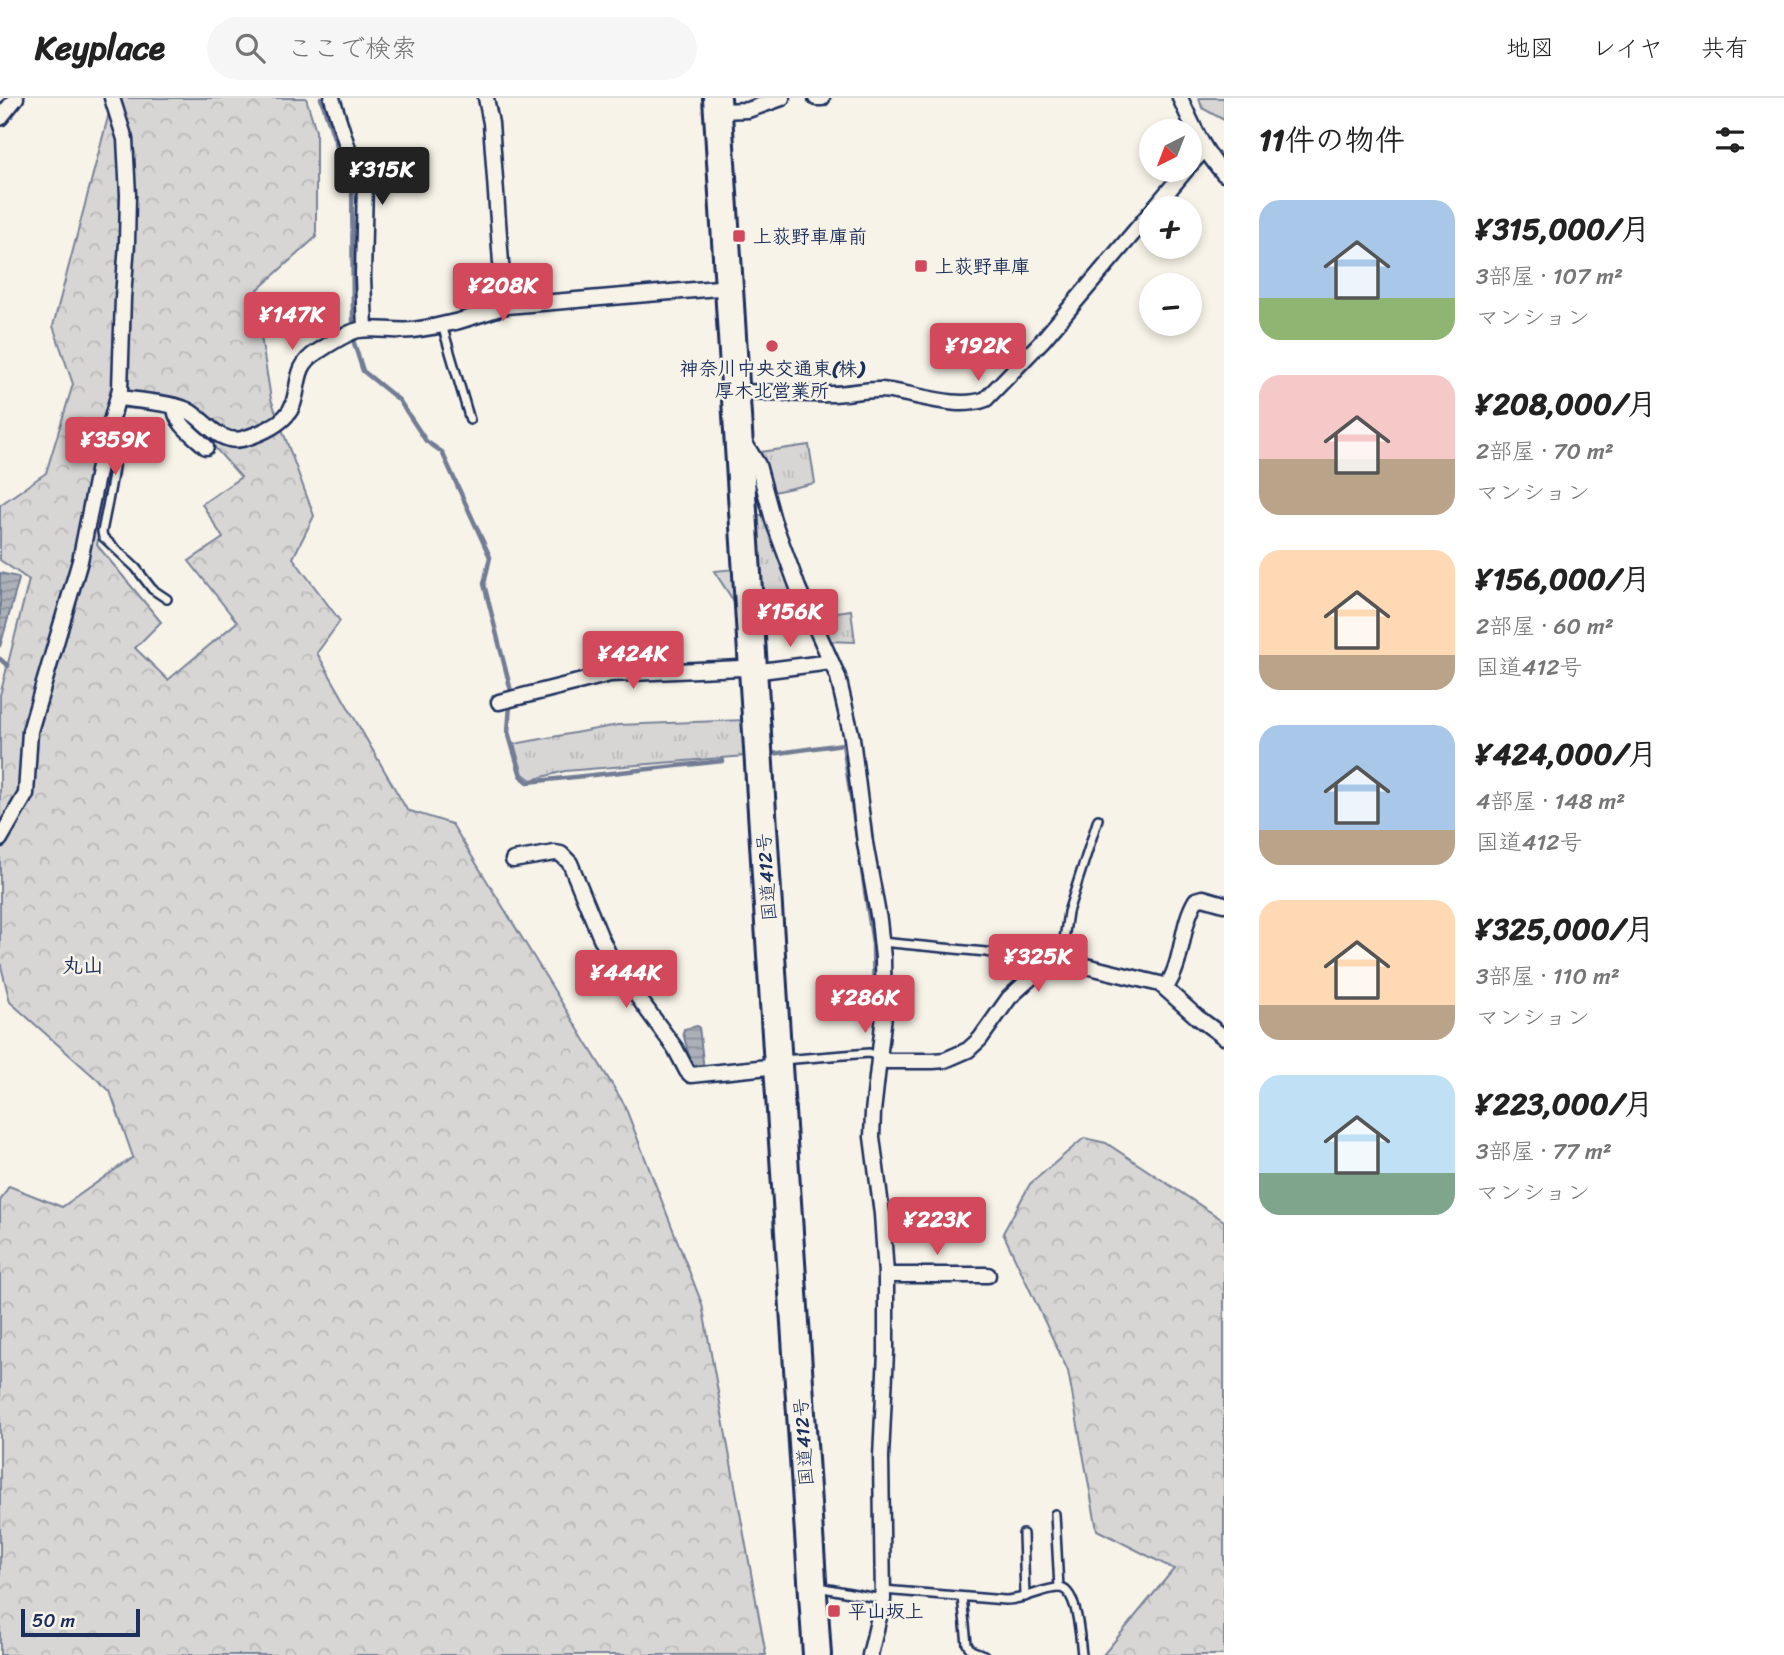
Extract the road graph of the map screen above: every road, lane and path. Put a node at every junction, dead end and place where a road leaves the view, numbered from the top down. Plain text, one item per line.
1 (16, 98) edge
2 (112, 98) edge
3 (332, 98) edge
4 (486, 98) edge
5 (782, 98) edge
6 (816, 98) edge
7 (822, 98) edge
8 (1180, 98) edge
9 (718, 104) edge
10 (0, 118) edge
11 (1205, 149) junction
12 (1202, 152) edge
13 (1224, 174) edge
14 (1176, 182) edge
15 (1165, 196) edge
16 (1139, 227) edge
17 (730, 286) junction
18 (506, 306) junction
19 (442, 325) junction
20 (365, 329) junction
21 (736, 391) junction
22 (118, 398) junction
23 (175, 406) junction
24 (111, 418) junction
25 (470, 420) dead end
26 (738, 431) junction
27 (206, 447) dead end
28 (167, 599) dead end
29 (831, 662) junction
30 (753, 672) junction
31 (505, 701) dead end
32 (1098, 819) dead end
33 (0, 839) edge
34 (513, 859) dead end
35 (1224, 904) edge
36 (881, 942) junction
37 (1061, 960) junction
38 (1046, 966) junction
39 (1166, 987) junction
40 (1224, 1037) edge
41 (880, 1056) junction
42 (778, 1063) junction
43 (886, 1275) junction
44 (988, 1275) dead end
45 (1055, 1514) dead end
46 (1023, 1534) dead end
47 (812, 1585) junction
48 (1059, 1588) junction
49 (883, 1595) junction
50 (962, 1597) junction
51 (1025, 1597) junction
52 (817, 1655) edge
53 (870, 1655) edge
54 (984, 1655) edge
55 (1082, 1655) edge

1 - 10 street
2 - 22 street
3 - 20 street
4 - 18 street
5 - 9 street
6 - 7 street
8 - 11 street
9 - 17 highway, 国道412号
11 - 12 street
11 - 13 street
14 - 15 street
16 - 21 street
17 - 18 street
17 - 21 highway, 国道412号
18 - 19 street
19 - 20 street
19 - 25 lane
20 - 23 street
21 - 26 highway, 国道412号
22 - 23 street
22 - 24 street
23 - 27 street
24 - 28 lane
24 - 33 street
26 - 29 street
26 - 30 highway, 国道412号
29 - 30 street
29 - 36 street
30 - 31 street
30 - 42 highway, 国道412号
32 - 37 lane
34 - 42 street
35 - 39 street
36 - 38 lane
36 - 41 street
37 - 38 street
37 - 39 street
38 - 41 street
39 - 40 street
41 - 42 lane
41 - 43 street
42 - 47 highway, 国道412号
43 - 44 street
43 - 49 street
45 - 48 lane
46 - 51 lane
47 - 49 lane
47 - 52 highway, 国道412号
48 - 51 lane
48 - 55 lane
49 - 50 lane
49 - 53 street
50 - 51 lane
50 - 54 lane

